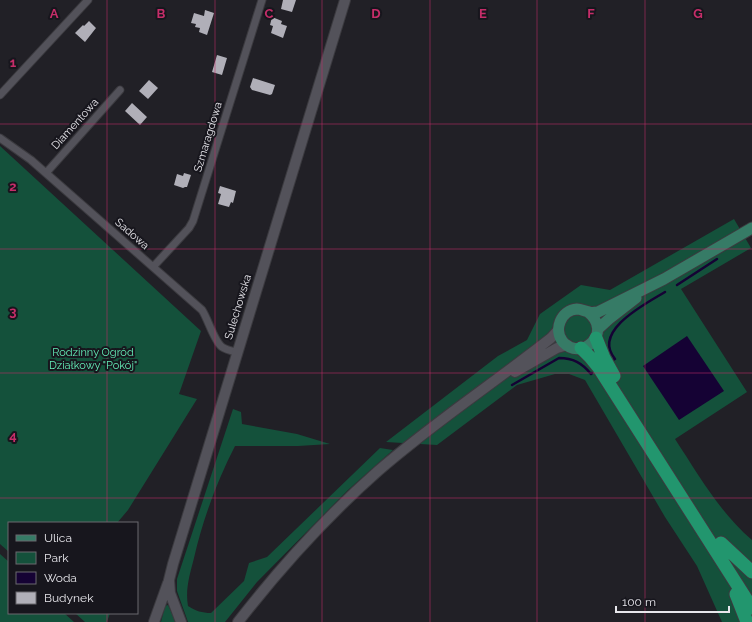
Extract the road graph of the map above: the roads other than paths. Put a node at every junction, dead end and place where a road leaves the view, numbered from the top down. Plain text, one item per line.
1 (88, 0) edge
2 (262, 0) edge
3 (344, 0) edge
4 (120, 90) dead end
5 (0, 95) edge
6 (0, 138) edge
7 (46, 173) junction
8 (752, 228) edge
9 (153, 267) junction
10 (657, 282) junction
11 (588, 312) junction
12 (559, 329) junction
13 (597, 334) junction
14 (574, 347) junction
15 (237, 352) junction
16 (480, 391) junction
17 (721, 543) junction
18 (720, 558) junction
19 (752, 572) edge
20 (169, 580) junction
21 (752, 594) edge
22 (752, 608) edge
23 (154, 622) edge
24 (181, 622) edge
25 (238, 622) edge
26 (747, 622) edge

1 - 5 street
2 - 9 street, Szmaragdowa
3 - 15 main road, Sulechowska
4 - 7 street, Diamentowa
6 - 7 street, Sadowa
7 - 9 street, Sadowa
8 - 10 main road
9 - 15 street, Sadowa
10 - 11 main road
10 - 13 main road
11 - 12 main road
11 - 13 main road
12 - 14 main road
12 - 16 main road
13 - 14 main road
13 - 17 highway
14 - 16 main road
14 - 18 highway
15 - 20 main road, Sulechowska
16 - 25 main road
17 - 19 highway
17 - 21 highway
18 - 22 highway
18 - 26 highway
20 - 23 main road
20 - 24 main road, Sulechowska

